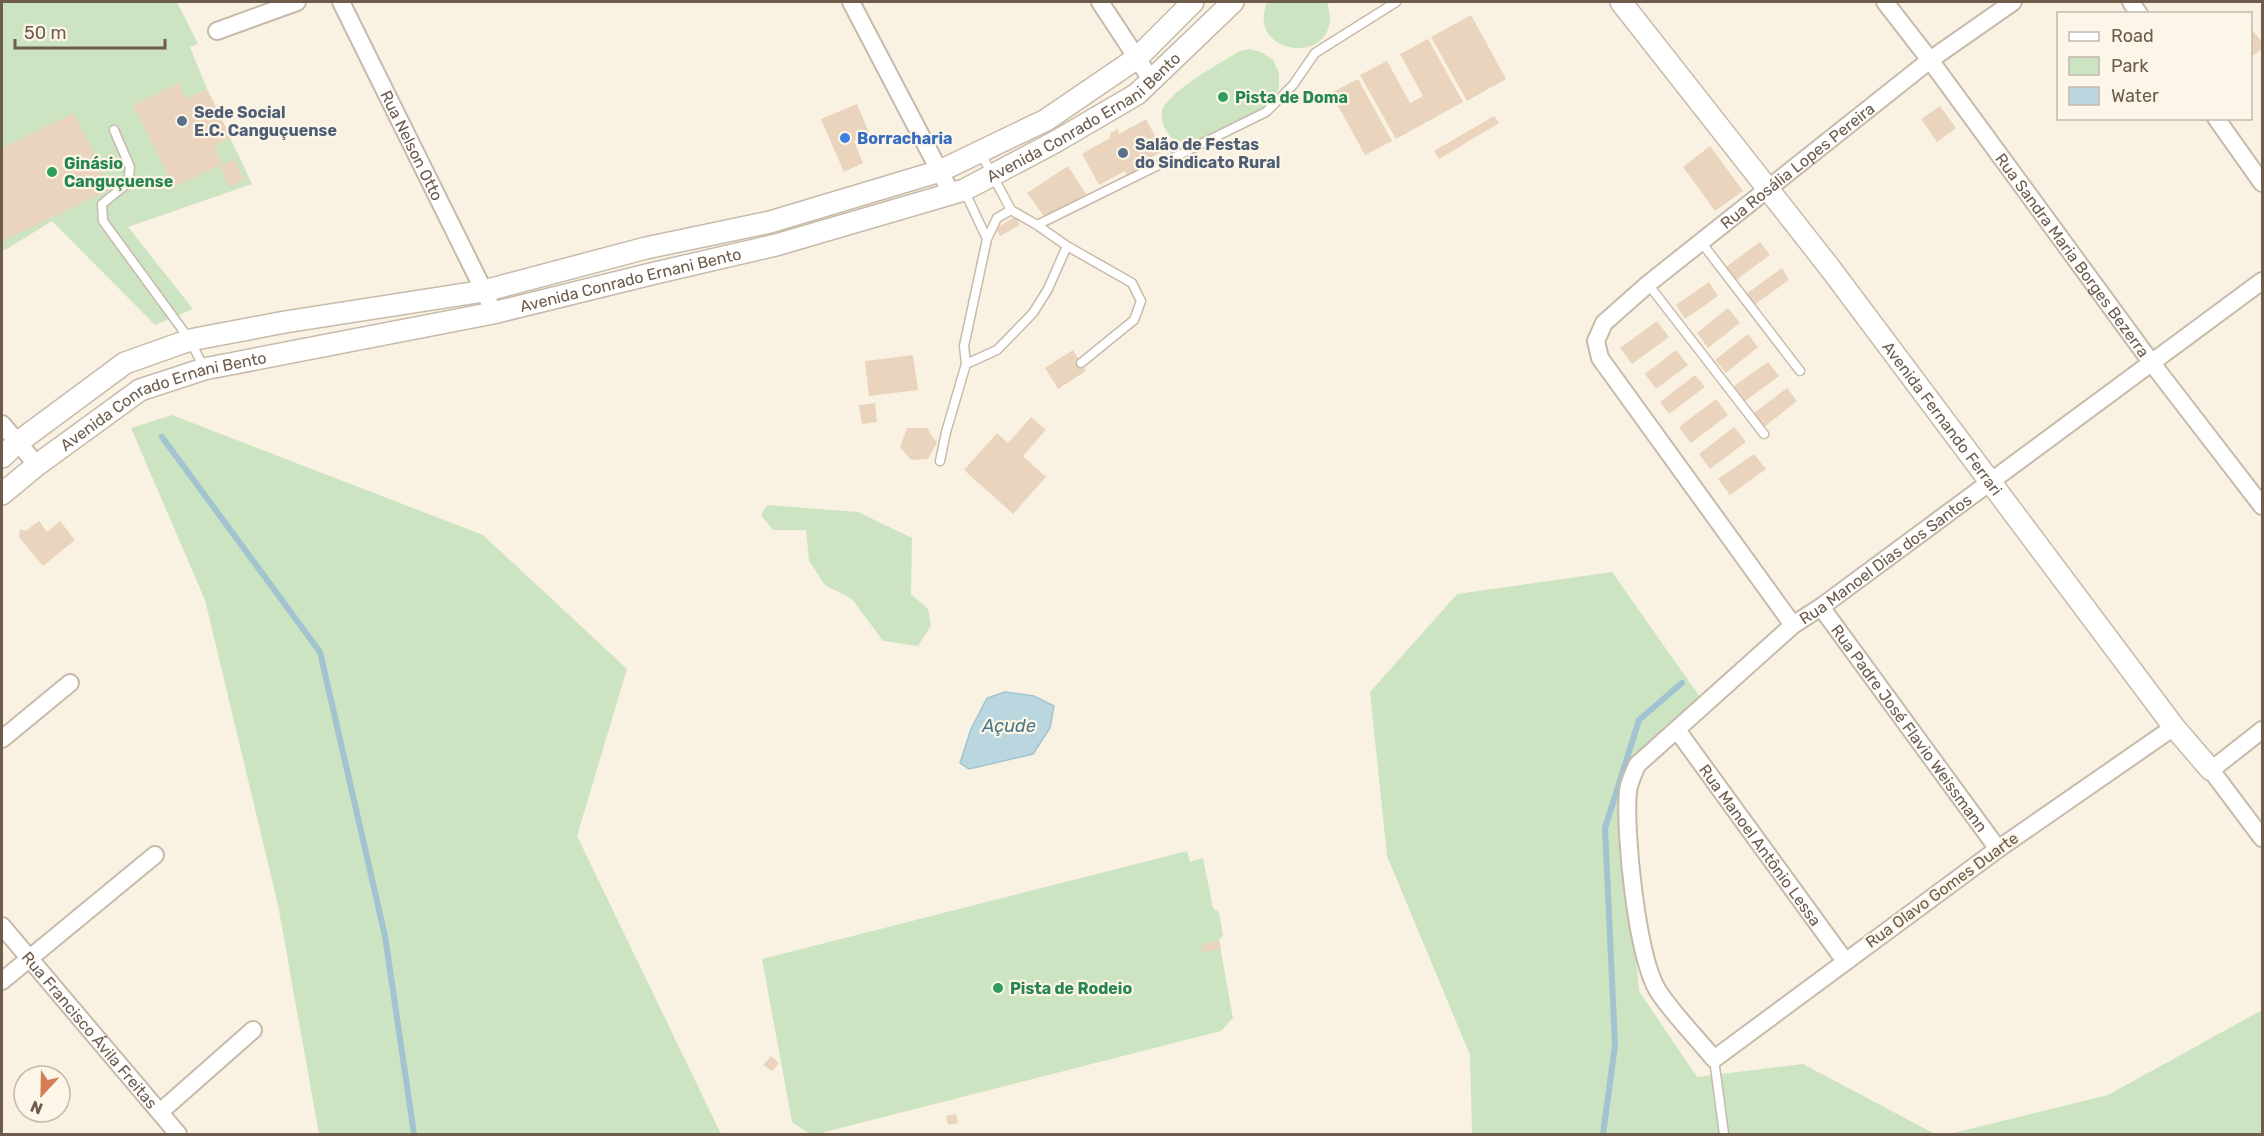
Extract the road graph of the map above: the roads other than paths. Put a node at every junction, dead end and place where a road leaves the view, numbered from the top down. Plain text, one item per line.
1 (297, 2) edge
2 (341, 2) edge
3 (851, 2) edge
4 (1100, 2) edge
5 (1193, 2) edge
6 (1233, 2) edge
7 (1396, 2) edge
8 (1622, 2) edge
9 (1885, 2) edge
10 (2013, 2) edge
11 (217, 31) dead end
12 (1137, 58) junction
13 (1930, 60) junction
14 (1152, 81) junction
15 (2217, 120) edge
16 (114, 130) dead end
17 (980, 152) junction
18 (940, 171) junction
19 (991, 174) junction
20 (2262, 183) edge
21 (1768, 188) junction
22 (957, 192) junction
23 (1011, 210) junction
24 (770, 222) junction
25 (1037, 225) junction
26 (987, 239) junction
27 (1701, 242) junction
28 (776, 245) junction
29 (1067, 246) junction
30 (2262, 281) edge
31 (1648, 284) junction
32 (484, 291) junction
33 (493, 313) junction
34 (190, 340) junction
35 (2151, 362) junction
36 (1081, 363) dead end
37 (966, 364) junction
38 (204, 369) junction
39 (1800, 371) dead end
40 (2, 424) edge
41 (1764, 434) dead end
42 (17, 442) junction
43 (2, 457) edge
44 (940, 460) dead end
45 (37, 465) junction
46 (1989, 481) junction
47 (2, 494) edge
48 (2262, 506) edge
49 (1821, 607) junction
50 (1793, 625) junction
51 (70, 683) dead end
52 (2174, 727) junction
53 (1677, 730) junction
54 (2262, 730) edge
55 (2, 739) edge
56 (2211, 771) junction
57 (2262, 838) edge
58 (1998, 849) junction
59 (155, 855) dead end
60 (2, 926) edge
61 (30, 959) junction
62 (1845, 962) junction
63 (2, 981) edge
64 (253, 1030) dead end
65 (1714, 1059) junction
66 (160, 1112) junction
67 (178, 1134) edge
68 (1724, 1134) edge

1 - 11 street
2 - 32 street, Rua Nelson Otto
3 - 18 street
4 - 12 street
5 - 12 street, Avenida Conrado Ernani Bento
6 - 14 street, Avenida Conrado Ernani Bento
7 - 25 lane
8 - 21 street, Avenida Fernando Ferrari
9 - 13 street, Rua Sandra Maria Borges Bezerra
10 - 13 street, Rua Rosália Lopes Pereira
12 - 14 street
12 - 17 street, Avenida Conrado Ernani Bento
13 - 21 street, Rua Rosália Lopes Pereira
13 - 35 street, Rua Sandra Maria Borges Bezerra
14 - 19 street, Avenida Conrado Ernani Bento
15 - 20 street
16 - 34 lane
17 - 18 street, Avenida Conrado Ernani Bento
17 - 19 lane
18 - 22 street
18 - 24 street, Avenida Conrado Ernani Bento
19 - 22 street, Avenida Conrado Ernani Bento
19 - 23 lane
21 - 27 street, Rua Rosália Lopes Pereira
21 - 46 street, Avenida Fernando Ferrari
22 - 26 lane
22 - 28 street, Avenida Conrado Ernani Bento
23 - 25 lane
23 - 26 lane
24 - 28 street
24 - 32 street, Avenida Conrado Ernani Bento
25 - 29 lane
26 - 37 lane
27 - 31 street, Rua Rosália Lopes Pereira
27 - 39 lane
28 - 33 street, Avenida Conrado Ernani Bento
29 - 36 lane
29 - 37 lane
30 - 35 street, Rua Manoel Dias dos Santos
31 - 41 lane
31 - 50 street, Rua Rosália Lopes Pereira
32 - 33 street, Rua Nelson Otto
32 - 34 street, Avenida Conrado Ernani Bento
33 - 38 street, Avenida Conrado Ernani Bento
34 - 38 lane
34 - 42 street, Avenida Conrado Ernani Bento
35 - 46 street, Rua Manoel Dias dos Santos
35 - 48 street, Rua Sandra Maria Borges Bezerra
37 - 44 lane
38 - 45 street, Avenida Conrado Ernani Bento
40 - 42 street
42 - 43 street, Avenida Conrado Ernani Bento
42 - 45 street
45 - 47 street, Avenida Conrado Ernani Bento
46 - 49 street, Rua Manoel Dias dos Santos
46 - 52 street, Avenida Fernando Ferrari
49 - 50 street, Rua Manoel Dias dos Santos
49 - 58 street, Rua Padre José Flavio Weissmann
50 - 53 street, Rua Manoel Dias dos Santos
51 - 55 street
52 - 56 street, Avenida Fernando Ferrari
52 - 58 street, Rua Olavo Gomes Duarte
53 - 62 street, Rua Manoel Antônio Lessa
53 - 65 street, Rua Manoel Dias dos Santos
54 - 56 street
56 - 57 street, Avenida Fernando Ferrari
58 - 62 street, Rua Olavo Gomes Duarte
59 - 61 street
60 - 61 street, Rua Francisco Ávila Freitas
61 - 63 street
61 - 66 street, Rua Francisco Ávila Freitas
62 - 65 street, Rua Olavo Gomes Duarte
64 - 66 street
65 - 68 lane
66 - 67 street, Rua Francisco Ávila Freitas

